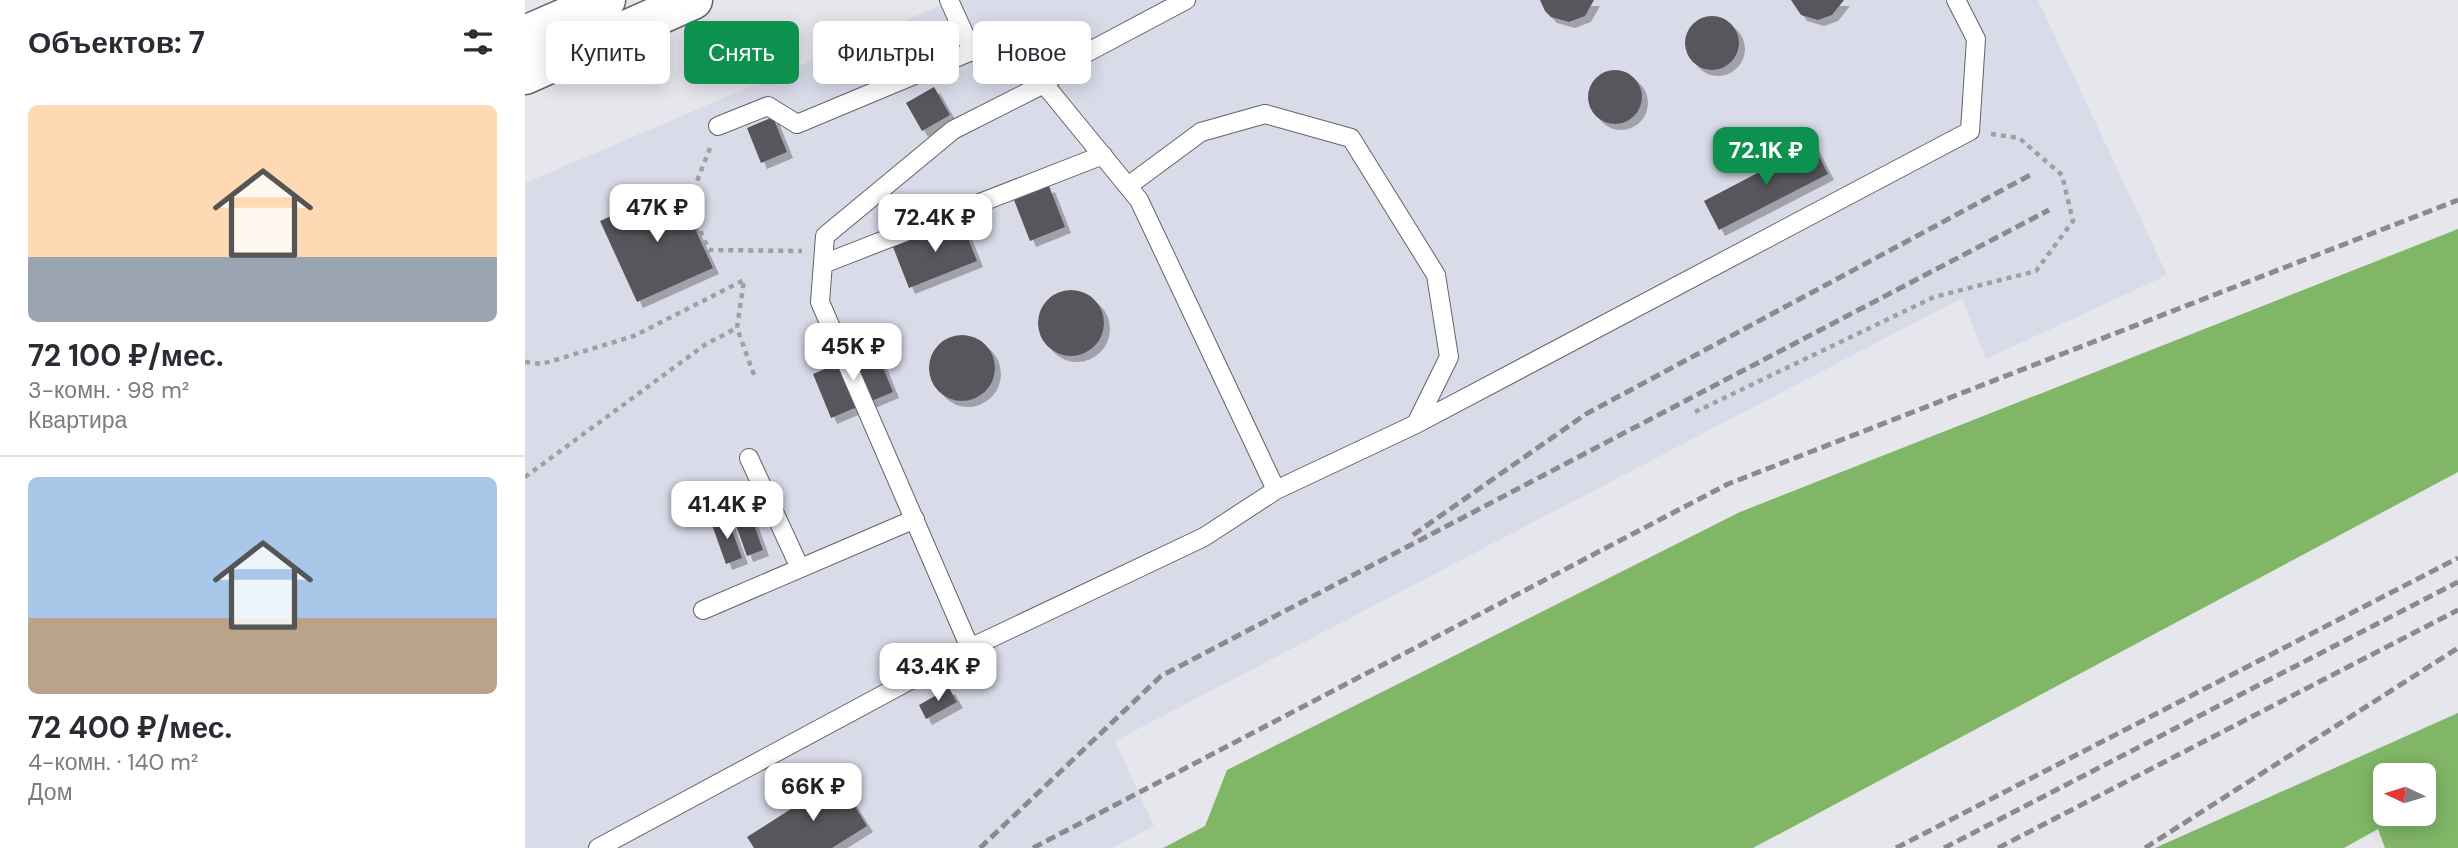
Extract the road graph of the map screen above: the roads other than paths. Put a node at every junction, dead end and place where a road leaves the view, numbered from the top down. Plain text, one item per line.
1 (606, 0) edge
2 (693, 0) edge
3 (949, 0) edge
4 (1186, 0) edge
5 (1956, 0) edge
6 (525, 35) edge
7 (1091, 50) edge
8 (972, 51) joint
9 (525, 75) edge
10 (1044, 84) joint
11 (719, 127) road end
12 (1103, 155) junction
13 (1128, 186) junction
14 (824, 257) junction
15 (1416, 424) junction
16 (749, 458) dead end
17 (1276, 490) junction
18 (915, 519) junction
19 (800, 568) junction
20 (703, 610) dead end
21 (970, 648) junction
22 (597, 848) edge

1 - 6 main road
2 - 9 main road
3 - 8 lane
4 - 7 lane
5 - 15 lane
8 - 11 lane
10 - 12 lane
10 - 14 lane
12 - 13 lane
12 - 14 lane
13 - 15 lane
13 - 17 lane
14 - 18 lane
15 - 17 lane
16 - 19 lane
17 - 21 lane
18 - 19 lane
18 - 21 lane
19 - 20 lane
21 - 22 lane

